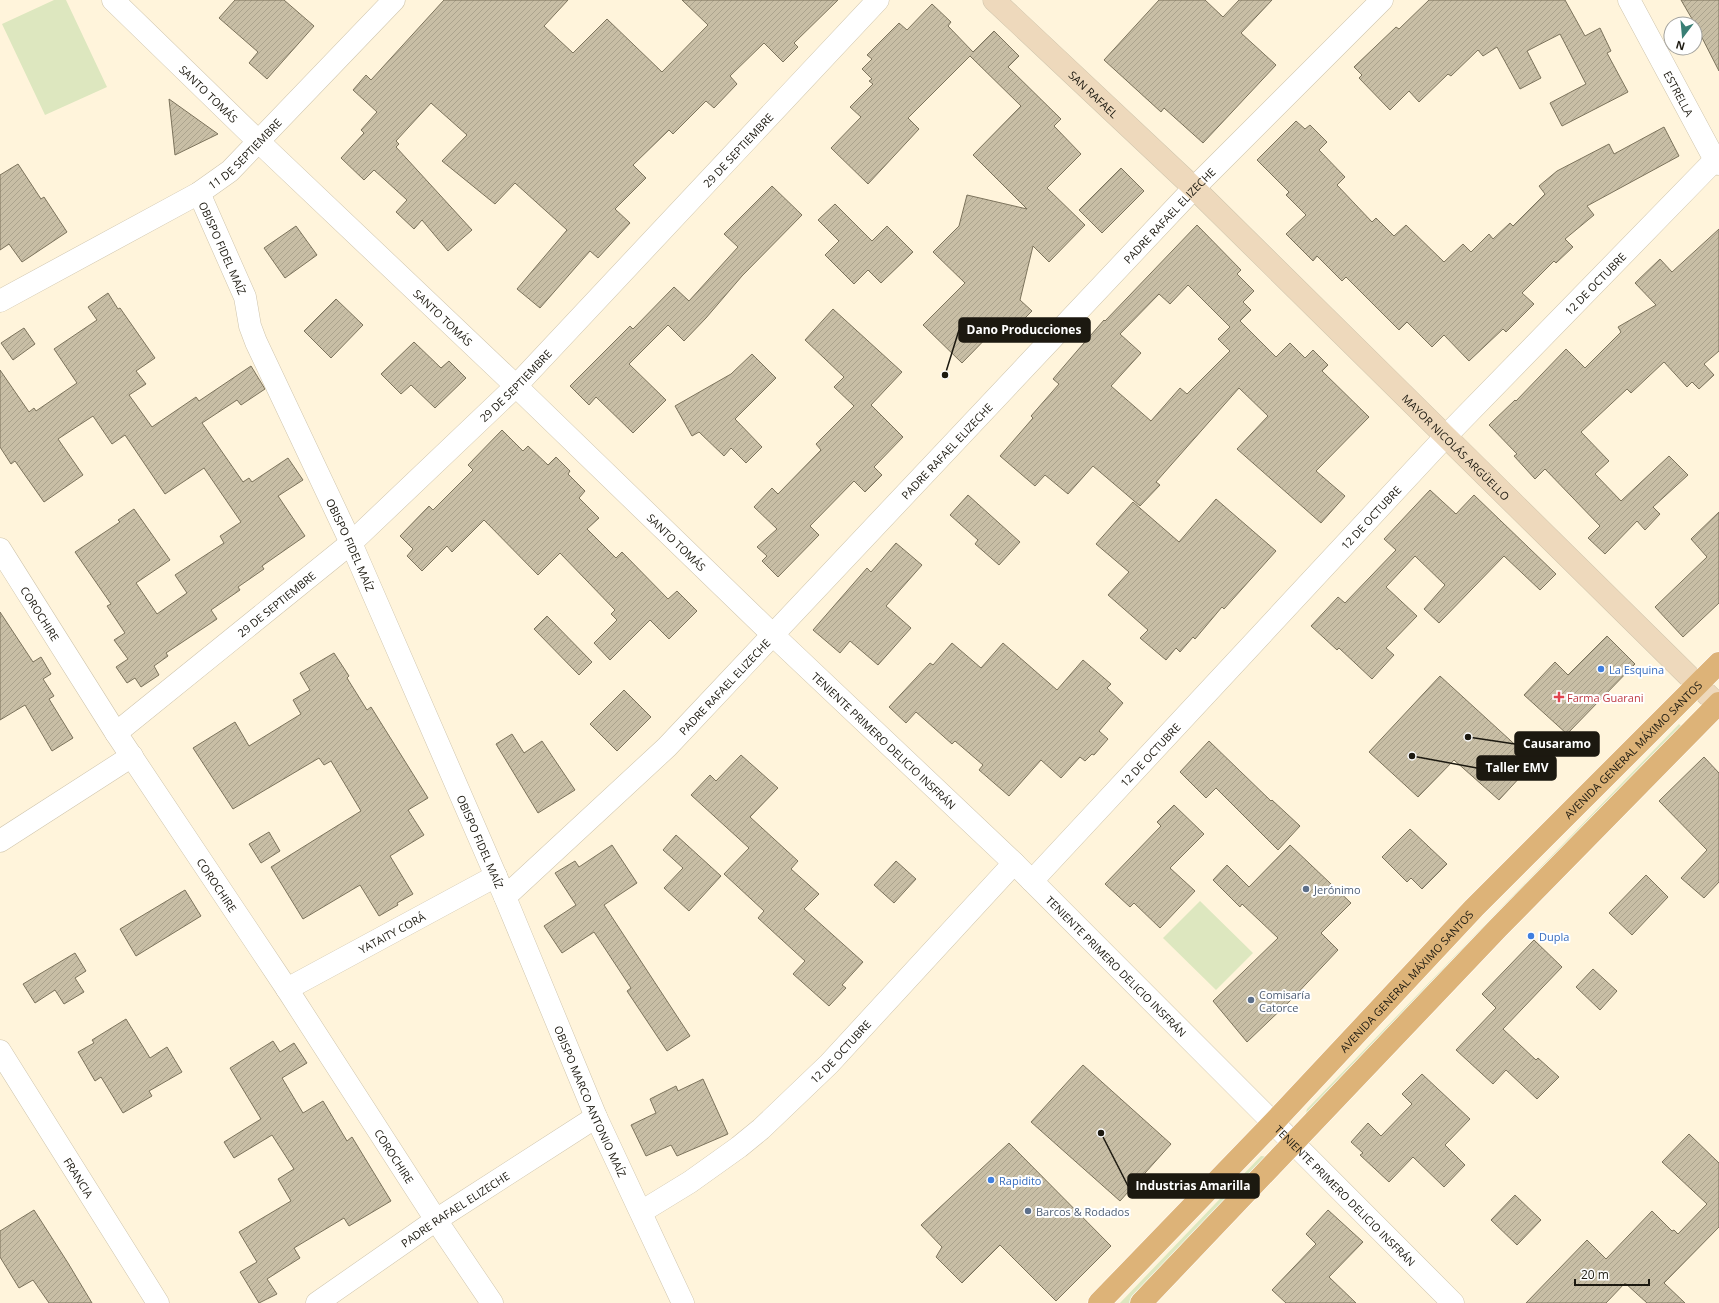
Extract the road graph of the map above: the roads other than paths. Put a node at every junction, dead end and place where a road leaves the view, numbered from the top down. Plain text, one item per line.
1 (113, 0) edge
2 (394, 0) edge
3 (878, 0) edge
4 (994, 0) edge
5 (1382, 0) edge
6 (1629, 0) edge
7 (259, 142) junction
8 (1717, 162) edge
9 (1194, 188) junction
10 (199, 193) junction
11 (0, 301) edge
12 (516, 386) junction
13 (1446, 436) junction
14 (351, 543) junction
15 (0, 549) edge
16 (773, 635) junction
17 (1719, 663) edge
18 (1698, 684) junction
19 (1719, 705) edge
20 (116, 733) junction
21 (132, 756) junction
22 (0, 841) edge
23 (1014, 863) junction
24 (496, 876) junction
25 (1032, 881) junction
26 (505, 896) junction
27 (287, 989) junction
28 (0, 1051) edge
29 (596, 1117) junction
30 (1273, 1123) junction
31 (1293, 1143) junction
32 (640, 1212) junction
33 (436, 1220) junction
34 (158, 1303) edge
35 (317, 1303) edge
36 (492, 1303) edge
37 (683, 1303) edge
38 (1099, 1303) edge
39 (1141, 1303) edge
40 (1453, 1303) edge

1 - 7 street, SANTO TOMÁS
2 - 7 street, 11 DE SEPTIEMBRE
3 - 12 street, 29 DE SEPTIEMBRE
4 - 9 street, SAN RAFAEL
5 - 9 street, PADRE RAFAEL ELIZECHE
6 - 8 street, ESTRELLA
7 - 10 street, 11 DE SEPTIEMBRE
7 - 12 street, SANTO TOMÁS
8 - 13 street, 12 DE OCTUBRE
9 - 13 street, MAYOR NICOLÁS ARGÜELLO
9 - 16 street, PADRE RAFAEL ELIZECHE
10 - 11 street, 11 DE SEPTIEMBRE
10 - 14 street, OBISPO FIDEL MAÍZ
12 - 14 street, 29 DE SEPTIEMBRE
12 - 16 street, SANTO TOMÁS
13 - 18 street, MAYOR NICOLÁS ARGÜELLO
13 - 25 street, 12 DE OCTUBRE
14 - 20 street, 29 DE SEPTIEMBRE
14 - 24 street, OBISPO FIDEL MAÍZ
15 - 20 street, COROCHIRE
16 - 23 street, TENIENTE PRIMERO DELICIO INSFRÁN
16 - 26 street, PADRE RAFAEL ELIZECHE
17 - 18 main road, AVENIDA GENERAL MÁXIMO SANTOS
18 - 19 street, MAYOR NICOLÁS ARGÜELLO
18 - 30 main road, AVENIDA GENERAL MÁXIMO SANTOS
19 - 31 main road
20 - 21 street, COROCHIRE
21 - 22 street
21 - 27 street, COROCHIRE
23 - 25 street, TENIENTE PRIMERO DELICIO INSFRÁN
23 - 32 street, 12 DE OCTUBRE
24 - 26 street, OBISPO FIDEL MAÍZ
24 - 27 street, YATAITY CORÁ
25 - 30 street, TENIENTE PRIMERO DELICIO INSFRÁN
26 - 29 street, OBISPO MARCO ANTONIO MAÍZ
27 - 33 street, COROCHIRE
28 - 34 street, FRANCIA
29 - 32 street, OBISPO MARCO ANTONIO MAÍZ
29 - 33 street, PADRE RAFAEL ELIZECHE
30 - 31 street, TENIENTE PRIMERO DELICIO INSFRÁN
30 - 38 main road, AVENIDA GENERAL MÁXIMO SANTOS
31 - 39 main road
31 - 40 street, TENIENTE PRIMERO DELICIO INSFRÁN
32 - 37 street, OBISPO MARCO ANTONIO MAÍZ
33 - 35 street, PADRE RAFAEL ELIZECHE
33 - 36 street, COROCHIRE

